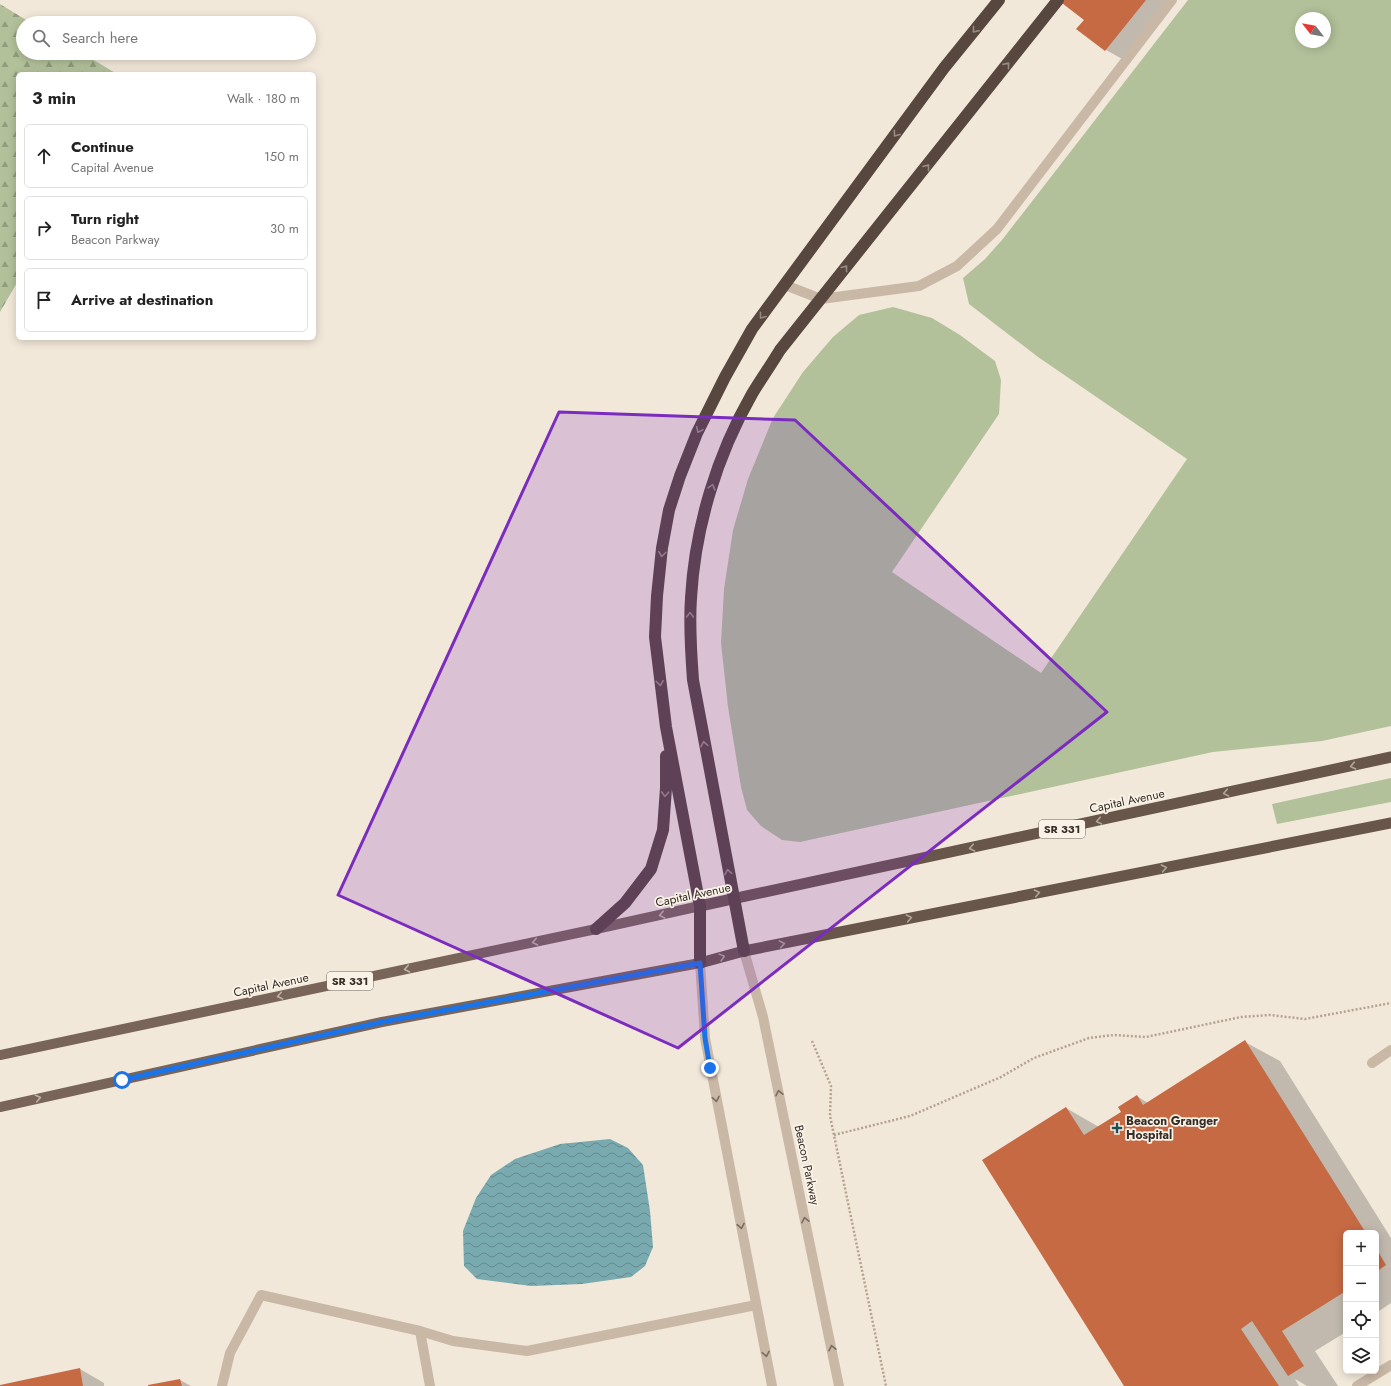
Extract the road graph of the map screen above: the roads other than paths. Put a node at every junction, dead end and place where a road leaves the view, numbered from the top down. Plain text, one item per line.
1 (999, 0) edge
2 (1058, 0) edge
3 (1172, 0) edge
4 (785, 285) junction
5 (821, 299) junction
6 (666, 727) junction
7 (1391, 757) edge
8 (1391, 823) edge
9 (733, 899) junction
10 (700, 906) junction
11 (596, 929) junction
12 (744, 951) junction
13 (700, 963) junction
14 (1391, 1050) edge
15 (0, 1055) edge
16 (1372, 1063) dead end
17 (0, 1107) edge
18 (756, 1306) junction
19 (420, 1332) junction
20 (1391, 1365) edge
21 (222, 1386) edge
22 (430, 1386) edge
23 (772, 1386) edge
24 (840, 1386) edge
25 (1357, 1386) edge

1 -> 4 highway
5 -> 2 highway
3 - 5 street
4 - 5 street
4 -> 6 highway
9 -> 5 highway
6 - 10 highway
6 -> 11 highway
7 -> 9 highway, Capital Avenue / SR 331
12 -> 8 highway
9 - 10 highway, Capital Avenue / SR 331
9 - 12 highway
10 -> 11 main road, Capital Avenue / SR 331
10 - 13 highway
11 -> 15 main road, Capital Avenue / SR 331
13 -> 12 highway
24 -> 12 street, Beacon Parkway
17 -> 13 main road
13 -> 18 street
14 - 16 street
18 - 19 street
18 -> 23 street
19 - 21 street
19 - 22 street
20 - 25 street

